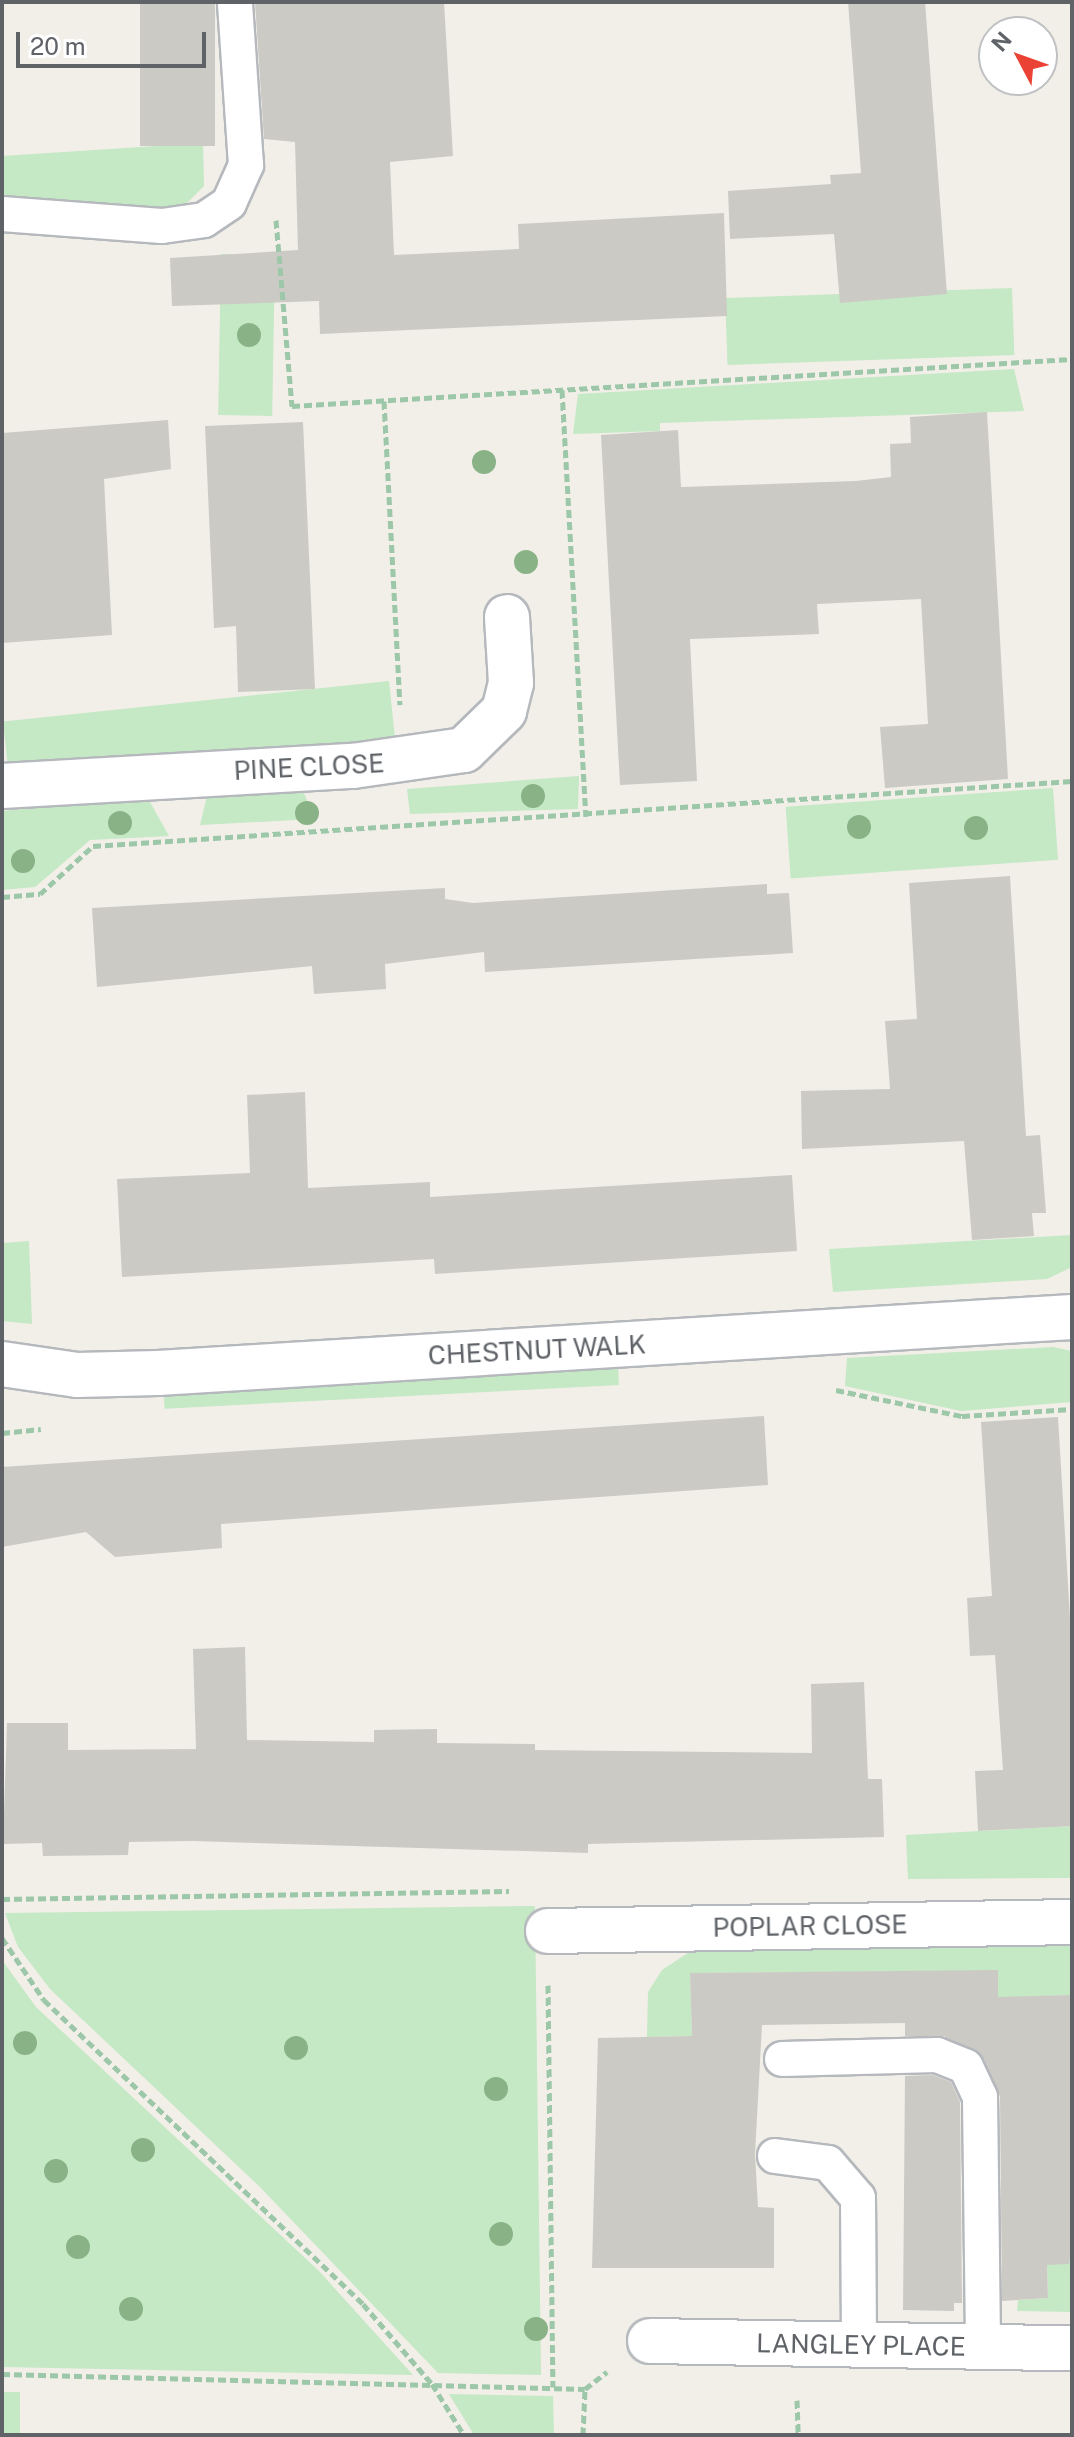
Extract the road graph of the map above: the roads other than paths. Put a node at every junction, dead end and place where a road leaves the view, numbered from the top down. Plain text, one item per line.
1 (235, 2) edge
2 (2, 214) edge
3 (507, 617) dead end
4 (2, 786) edge
5 (1072, 1317) edge
6 (2, 1364) edge
7 (1072, 1922) edge
8 (548, 1931) road end
9 (782, 2059) dead end
10 (775, 2156) dead end
11 (650, 2341) road end
12 (859, 2345) junction
13 (983, 2347) junction
14 (1072, 2348) edge

1 - 2 lane
3 - 4 street, PINE CLOSE
5 - 6 street, CHESTNUT WALK
7 - 8 street, POPLAR CLOSE
9 - 13 lane
10 - 12 lane
11 - 12 street, LANGLEY PLACE
12 - 13 street, LANGLEY PLACE
13 - 14 street, LANGLEY PLACE

